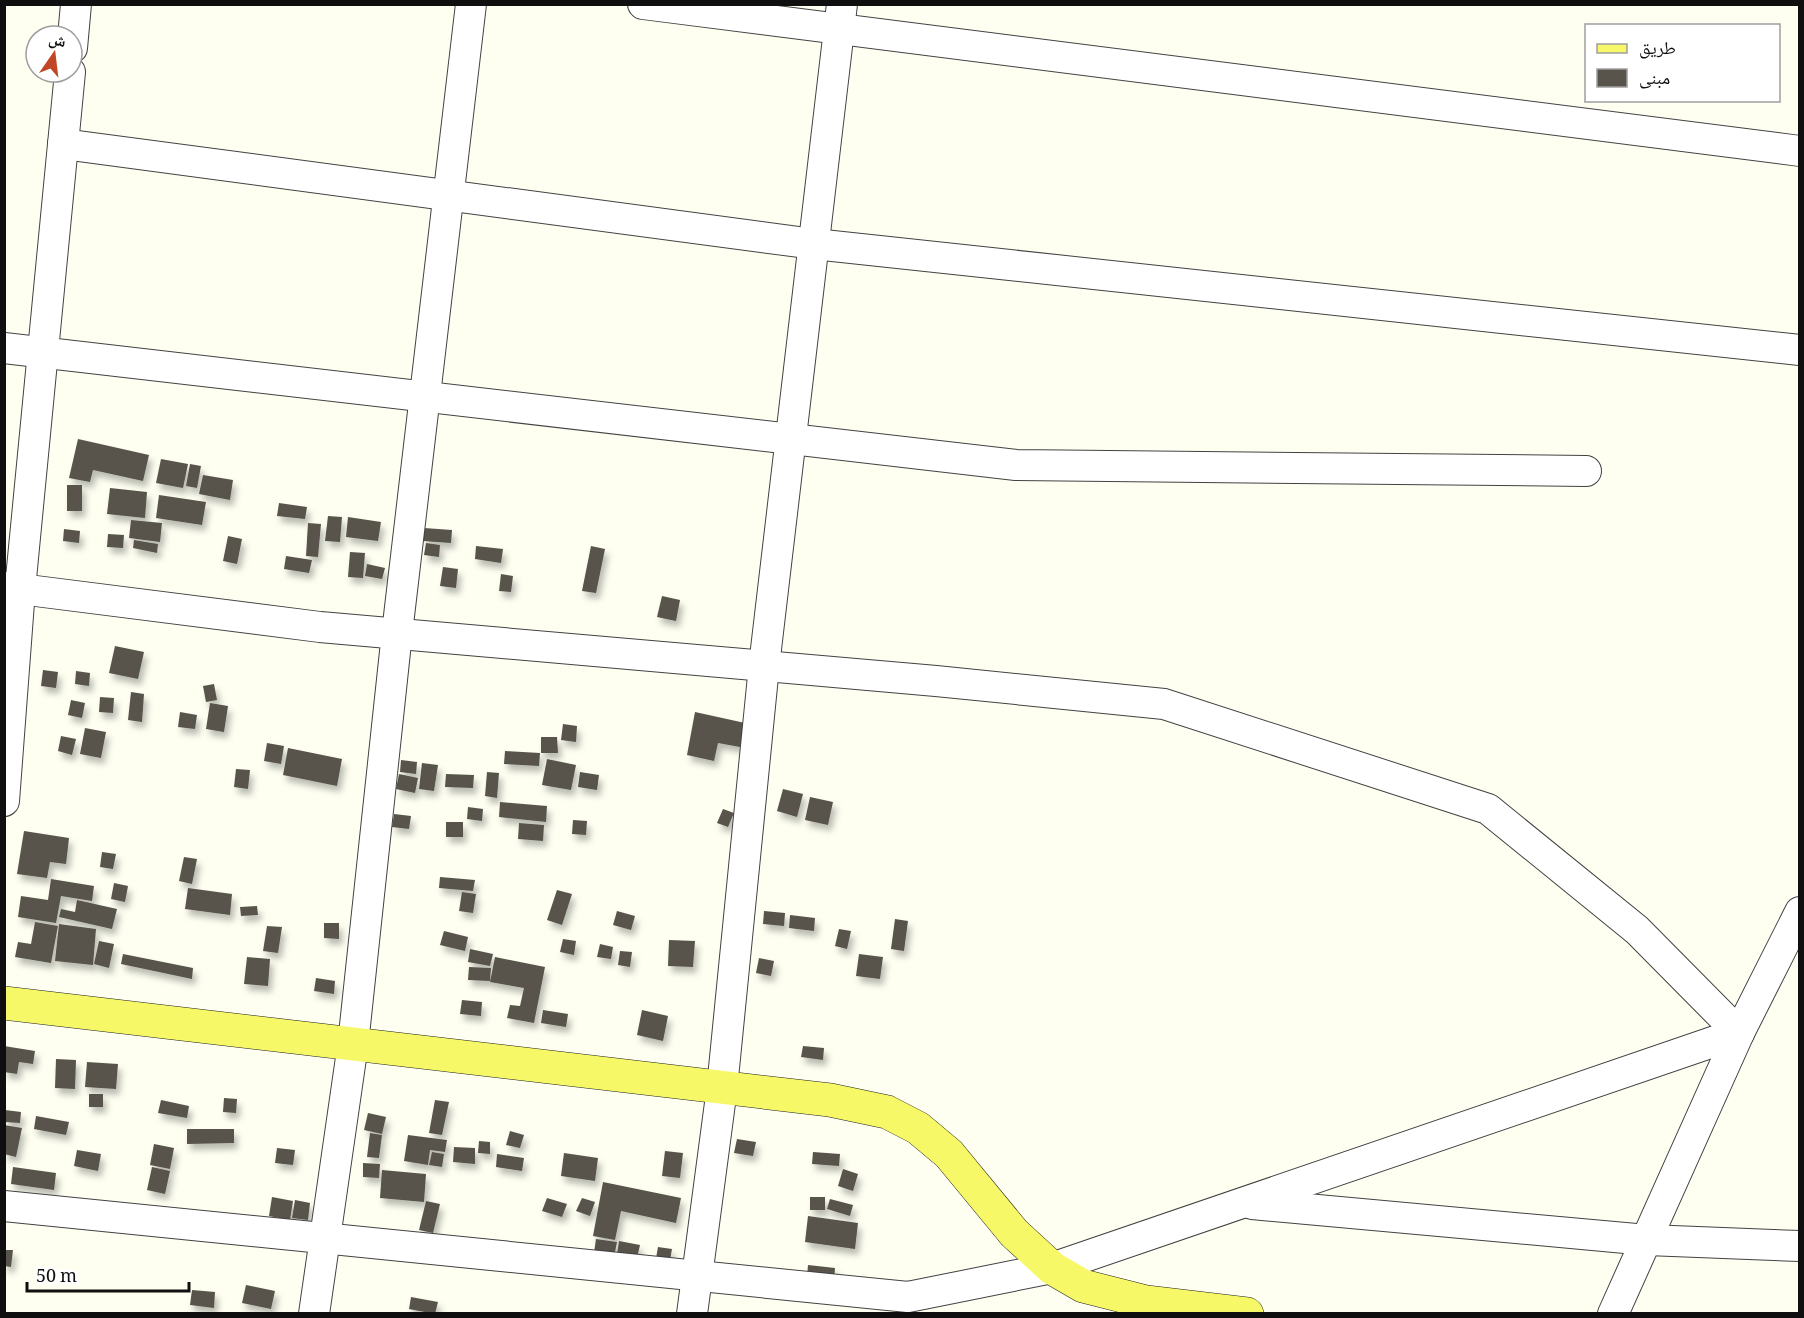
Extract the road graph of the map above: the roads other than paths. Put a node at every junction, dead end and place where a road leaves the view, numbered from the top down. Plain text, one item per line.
1 (76, 4) edge
2 (471, 4) edge
3 (643, 4) edge
4 (841, 17) edge
5 (74, 24) edge
6 (69, 84) edge
7 (63, 144) junction
8 (1800, 151) edge
9 (448, 195) junction
10 (814, 244) junction
11 (4, 348) edge
12 (1800, 350) edge
13 (43, 352) junction
14 (425, 397) junction
15 (791, 439) junction
16 (1586, 471) dead end
17 (13, 588) edge
18 (397, 633) junction
19 (764, 666) junction
20 (4, 801) edge
21 (1800, 912) edge
22 (4, 1003) edge
23 (1739, 1033) junction
24 (353, 1044) junction
25 (722, 1088) junction
26 (1240, 1203) junction
27 (4, 1206) edge
28 (323, 1238) junction
29 (1647, 1240) junction
30 (1800, 1246) edge
31 (1052, 1268) junction
32 (697, 1276) junction
33 (314, 1314) edge
34 (692, 1314) edge
35 (1247, 1314) edge
36 (1613, 1314) edge

1 - 5 street
2 - 9 street
3 - 4 street
4 - 8 street
4 - 10 street
6 - 7 street
7 - 9 street
7 - 13 street
9 - 10 street
9 - 14 street
10 - 12 street
10 - 15 street
11 - 13 street
13 - 14 street
13 - 17 street
14 - 15 street
14 - 18 street
15 - 16 street
15 - 19 street
17 - 18 street
17 - 20 street
18 - 19 street
18 - 24 street
19 - 23 street
19 - 25 street
21 - 23 street
22 - 24 main road
23 - 26 street
23 - 29 street
24 - 25 main road
24 - 28 street
25 - 31 main road
25 - 32 street
26 - 29 street
26 - 31 street
27 - 28 street
28 - 32 street
28 - 33 street
29 - 30 street
29 - 36 street
31 - 32 street
31 - 35 main road
32 - 34 street

